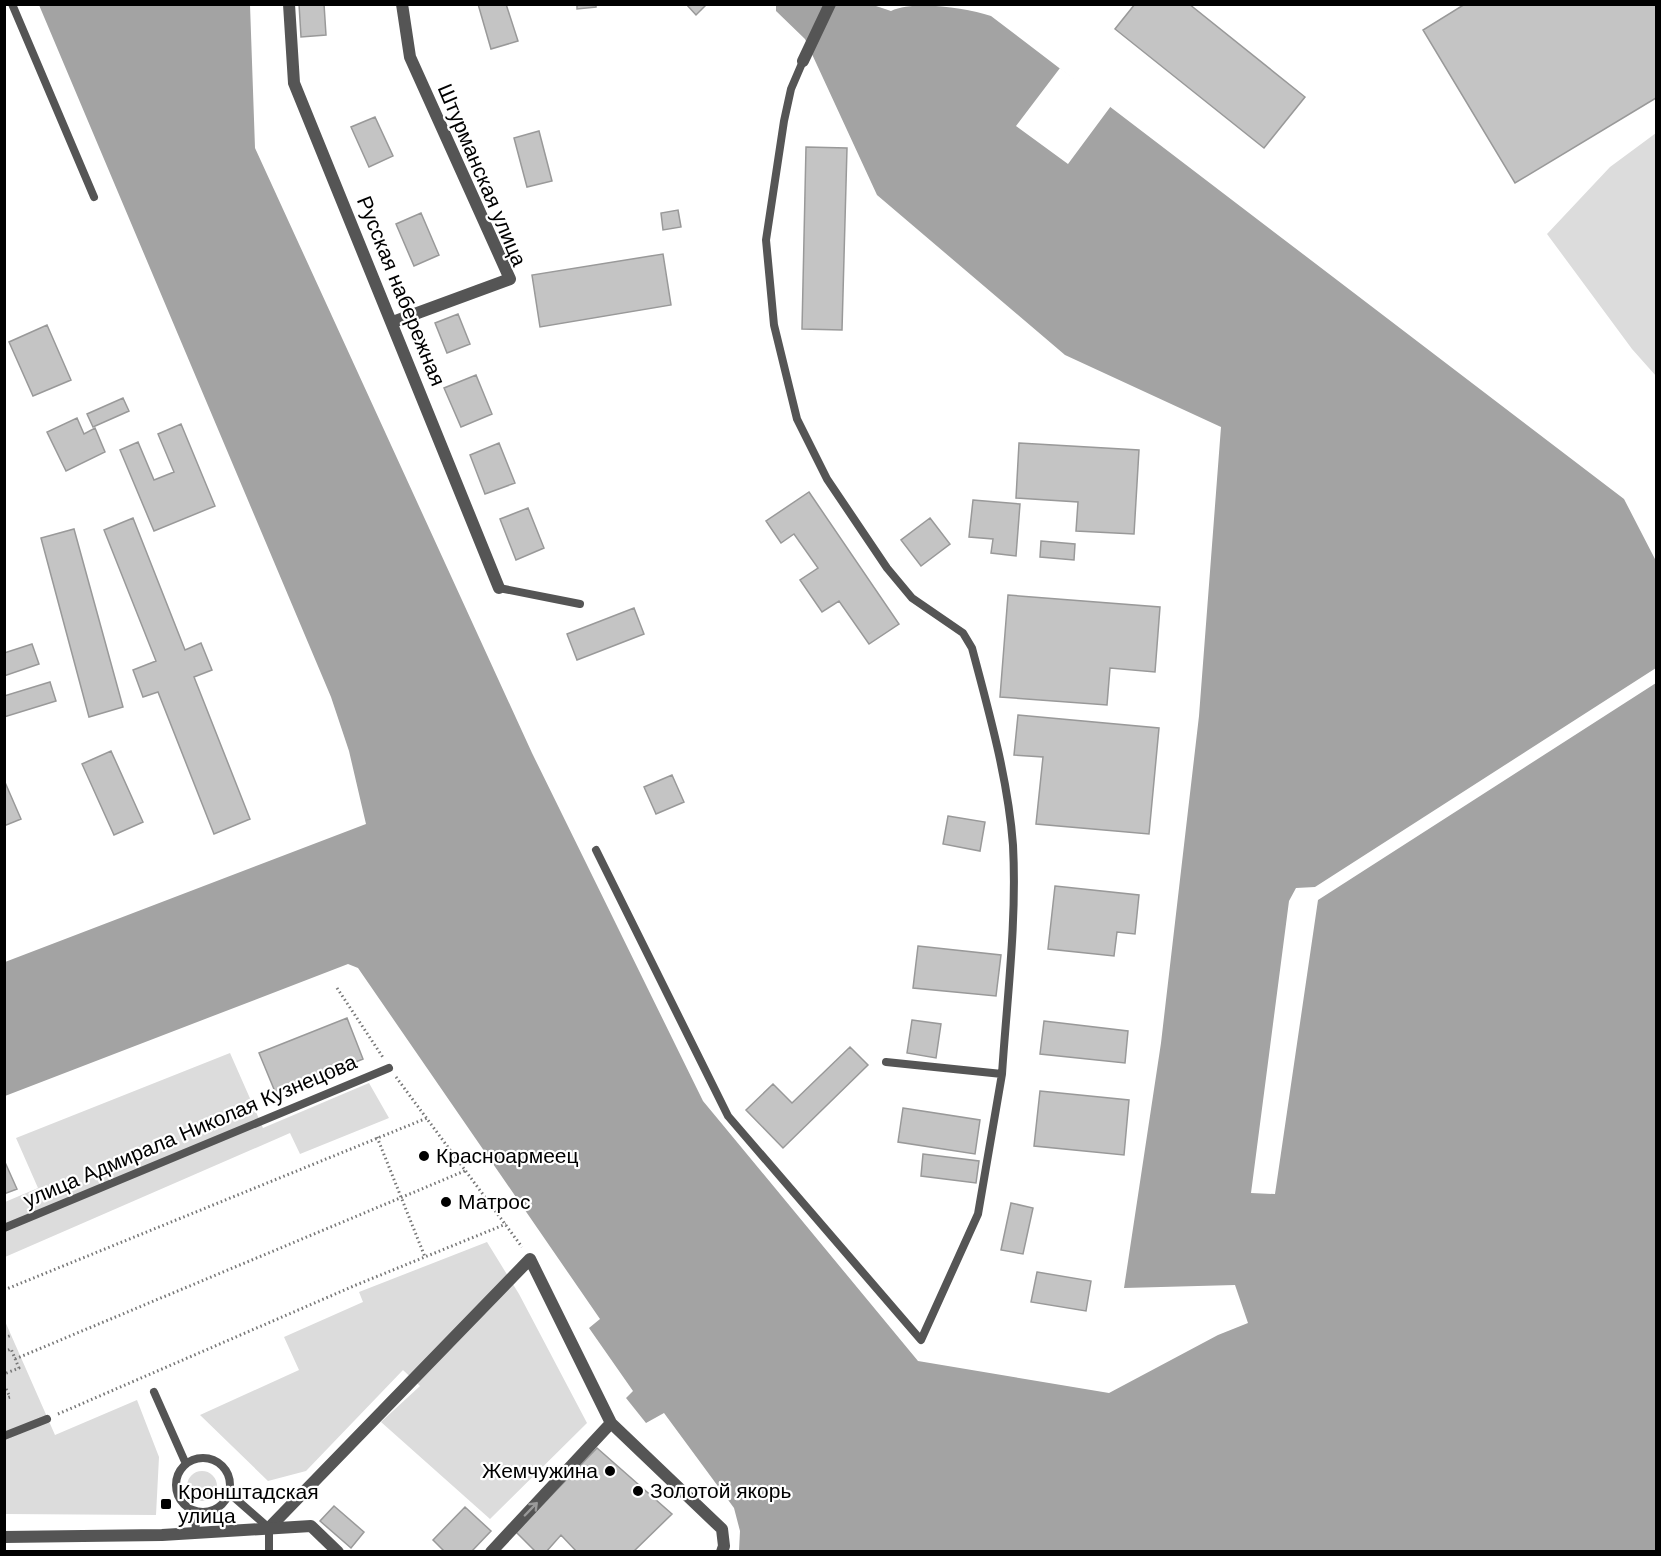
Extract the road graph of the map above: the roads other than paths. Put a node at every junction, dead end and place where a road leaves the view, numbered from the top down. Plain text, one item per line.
1 (12, 4) edge
2 (289, 4) edge
3 (402, 4) edge
4 (830, 4) edge
5 (803, 61) joint
6 (94, 197) dead end
7 (393, 322) junction
8 (499, 588) joint
9 (580, 604) dead end
10 (596, 850) dead end
11 (886, 1062) dead end
12 (389, 1068) road end
13 (1002, 1074) junction
14 (4, 1228) edge
15 (154, 1392) dead end
16 (47, 1419) road end
17 (611, 1423) junction
18 (4, 1436) edge
19 (186, 1464) junction
20 (229, 1493) junction
21 (195, 1512) junction
22 (269, 1528) junction
23 (196, 1533) junction
24 (4, 1537) edge
25 (269, 1551) edge
26 (338, 1551) edge
27 (490, 1551) edge
28 (722, 1551) edge

1 - 6 lane
2 - 7 street, Русская набережная
3 - 7 street, Штурманская улица
4 - 5 street
5 - 13 lane
7 - 8 street, Русская набережная
8 - 9 lane
10 - 13 lane
11 - 13 lane
12 - 14 lane, улица Адмирала Николая Кузнецова
15 - 19 lane
16 - 18 lane
17 - 22 street
27 -> 17 street
17 - 28 street
19 - 20 lane
19 - 21 lane
20 - 21 lane
20 - 22 lane
21 - 23 lane
22 - 23 street
22 - 25 lane
22 - 26 street
23 - 24 street

